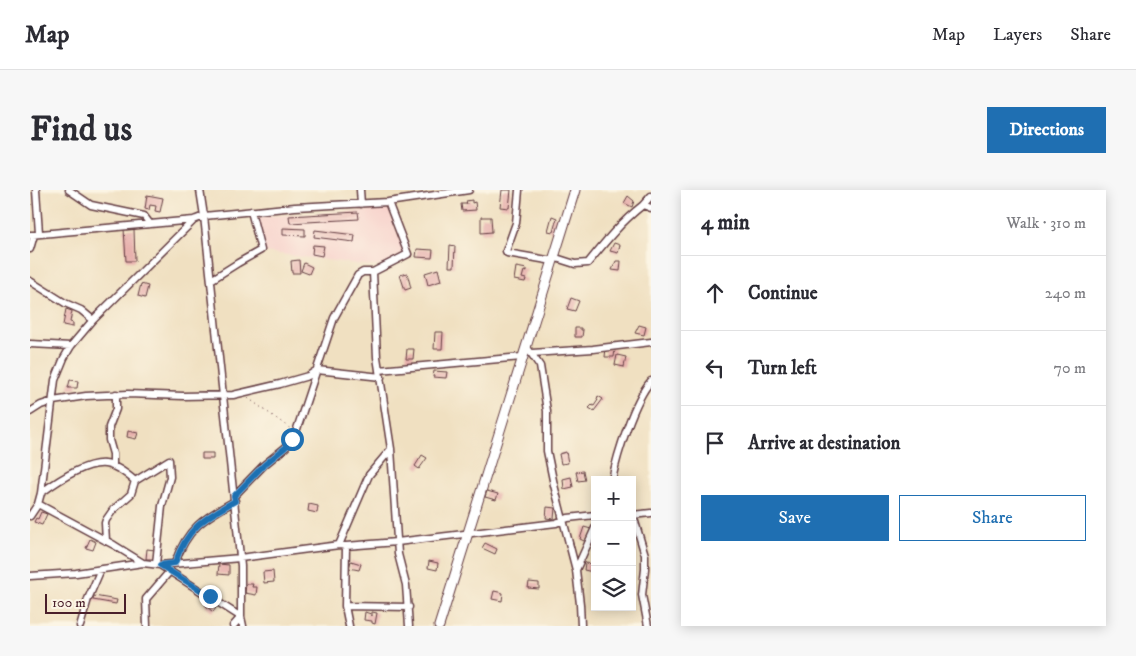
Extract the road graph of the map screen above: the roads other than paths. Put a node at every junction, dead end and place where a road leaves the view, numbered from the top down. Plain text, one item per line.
1 (36, 190) edge
2 (69, 190) edge
3 (200, 190) edge
4 (360, 190) edge
5 (469, 190) edge
6 (519, 190) edge
7 (574, 190) edge
8 (438, 192) edge
9 (651, 196) edge
10 (388, 202) junction
11 (361, 204) junction
12 (643, 205) junction
13 (651, 208) edge
14 (251, 211) junction
15 (204, 216) junction
16 (194, 220) junction
17 (150, 224) junction
18 (34, 234) edge
19 (30, 249) edge
20 (553, 259) junction
21 (373, 272) junction
22 (211, 280) junction
23 (30, 282) edge
24 (93, 320) junction
25 (651, 342) edge
26 (30, 344) edge
27 (71, 346) junction
28 (529, 349) junction
29 (522, 357) junction
30 (317, 370) junction
31 (379, 370) junction
32 (381, 377) junction
33 (651, 381) edge
34 (116, 394) junction
35 (224, 396) junction
36 (53, 401) junction
37 (30, 412) edge
38 (391, 449) junction
39 (113, 466) junction
40 (613, 476) edge
41 (135, 481) junction
42 (41, 493) junction
43 (235, 498) junction
44 (38, 504) junction
45 (651, 513) edge
46 (591, 515) edge
47 (636, 515) edge
48 (30, 516) edge
49 (563, 521) junction
50 (634, 521) edge
51 (468, 534) junction
52 (591, 537) edge
53 (106, 541) junction
54 (397, 542) junction
55 (343, 545) junction
56 (240, 558) junction
57 (143, 563) junction
58 (175, 563) junction
59 (158, 564) junction
60 (101, 569) junction
61 (576, 570) junction
62 (170, 571) junction
63 (30, 576) edge
64 (345, 606) junction
65 (409, 607) junction
66 (241, 617) junction
67 (79, 625) edge
68 (147, 626) edge
69 (233, 626) edge
70 (243, 626) edge
71 (348, 626) edge
72 (410, 626) edge
73 (439, 626) edge
74 (581, 626) edge
75 (648, 626) edge

1 - 18 street
2 - 17 street
3 - 15 street
4 - 11 street
5 - 8 street
6 - 20 street
7 - 20 street
8 - 10 street
9 - 12 street
10 - 11 street
10 - 21 street
11 - 14 street
12 - 13 street
12 - 20 street
14 - 15 street
14 - 22 street
15 - 16 street
15 - 22 street
16 - 17 street
16 - 24 street
17 - 18 street
18 - 19 street
20 - 28 street
21 - 30 street
21 - 31 street
22 - 35 street
23 - 24 street
24 - 27 street
25 - 28 street
26 - 27 street
27 - 36 street
28 - 29 street
28 - 49 street
29 - 31 street
29 - 51 street
30 - 32 street
30 - 35 street
30 - 43 street
31 - 32 street
32 - 38 street
33 - 40 street
34 - 35 street
34 - 36 street
34 - 39 street
35 - 43 street
36 - 37 street
36 - 42 street
38 - 54 street
38 - 55 street
39 - 41 street
39 - 42 street
41 - 53 street
41 - 59 street
42 - 44 street
43 - 56 street
43 - 58 street
44 - 48 street
44 - 53 street
45 - 47 street
46 - 49 street
49 - 51 street
49 - 61 street
50 - 75 street
51 - 54 street
51 - 73 street
52 - 61 street
53 - 57 street
54 - 55 street
54 - 65 street
55 - 56 street
55 - 64 street
56 - 58 street
56 - 66 street
57 - 59 street
57 - 60 street
58 - 59 street
59 - 62 street
60 - 63 street
60 - 67 street
61 - 74 street
62 - 66 street
62 - 68 street
64 - 65 street
64 - 71 street
65 - 72 street
66 - 69 street
66 - 70 street

